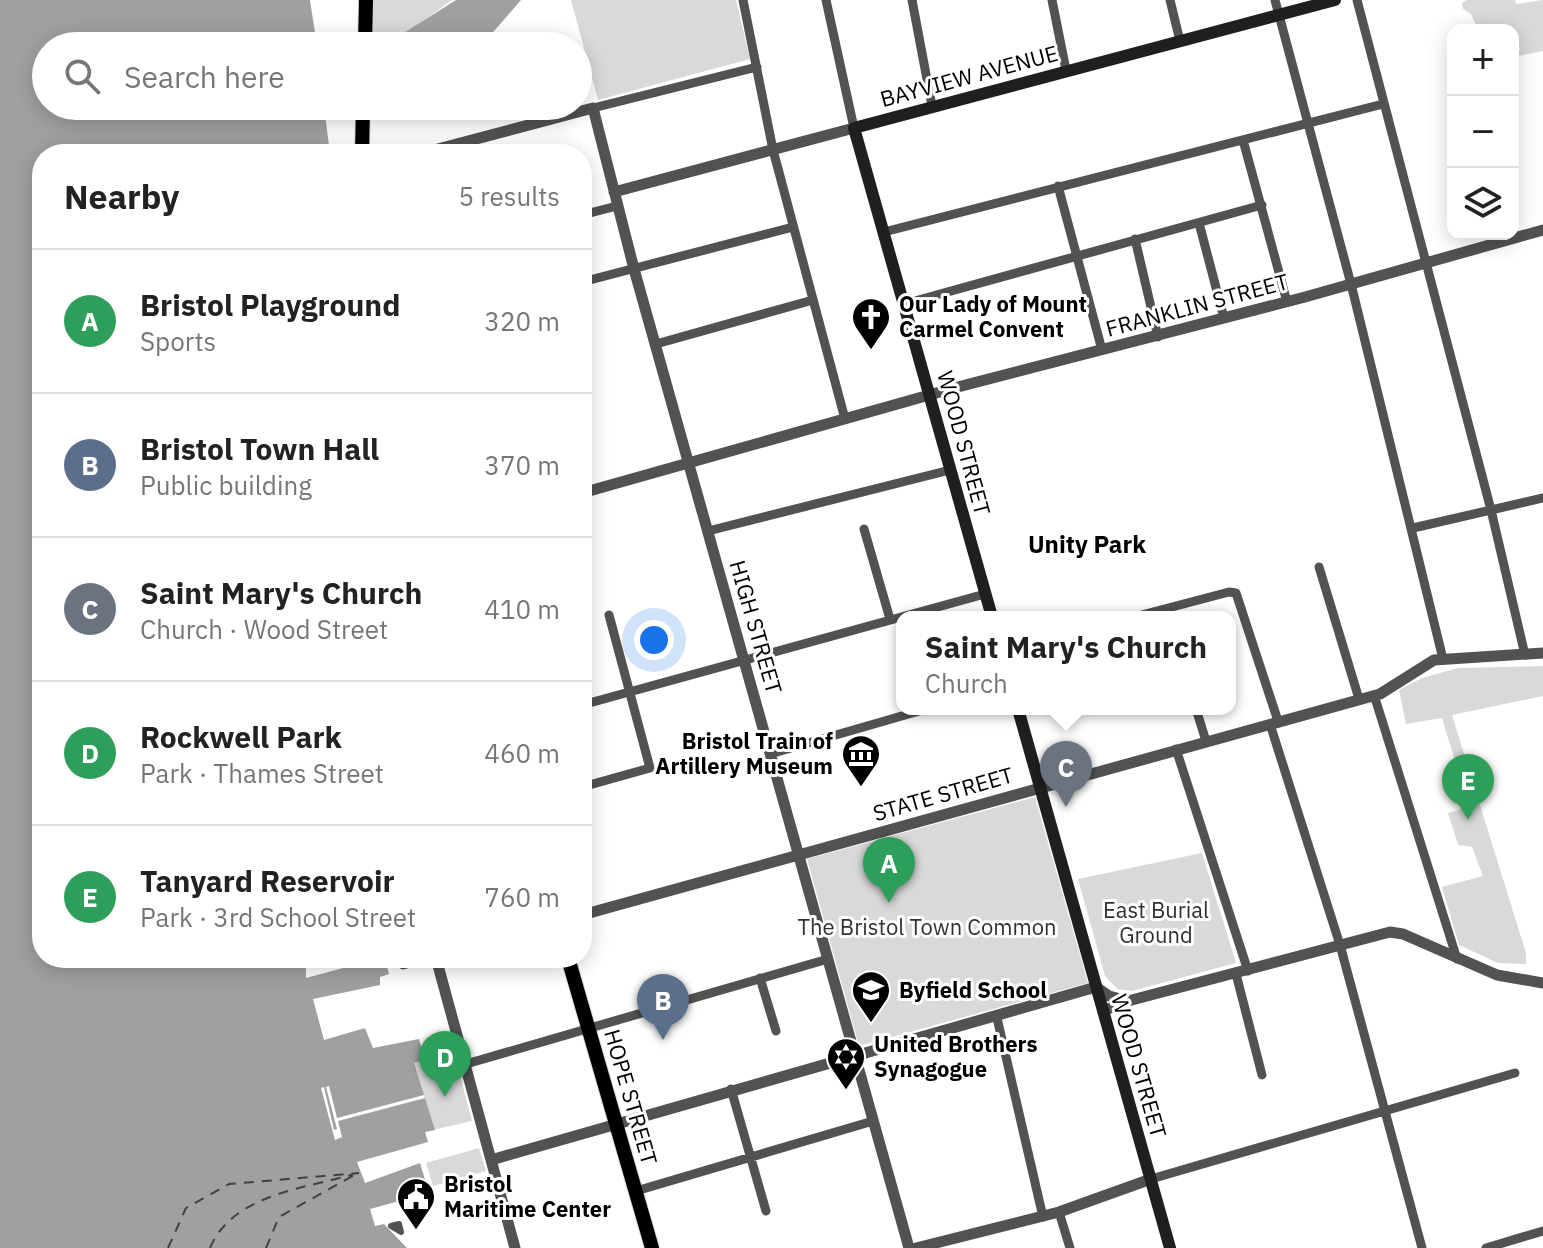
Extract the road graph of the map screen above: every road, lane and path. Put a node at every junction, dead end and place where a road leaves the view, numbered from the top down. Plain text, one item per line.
1 (366, 0) edge
2 (743, 0) edge
3 (826, 0) edge
4 (912, 0) edge
5 (1052, 0) edge
6 (1170, 0) edge
7 (1275, 0) edge
8 (1335, 0) edge
9 (1357, 0) edge
10 (1279, 16) junction
11 (365, 32) edge
12 (1180, 41) junction
13 (757, 67) junction
14 (1066, 70) junction
15 (1383, 104) junction
16 (932, 106) junction
17 (593, 108) joint
18 (363, 120) edge
19 (548, 120) edge
20 (1306, 124) junction
21 (854, 128) junction
22 (1243, 140) junction
23 (362, 144) edge
24 (457, 144) edge
25 (773, 150) junction
26 (1058, 186) junction
27 (614, 192) junction
28 (1262, 205) junction
29 (617, 206) junction
30 (592, 212) edge
31 (1199, 223) junction
32 (793, 227) junction
33 (1543, 230) edge
34 (884, 232) junction
35 (1135, 239) junction
36 (1076, 255) junction
37 (1426, 261) junction
38 (634, 269) junction
39 (592, 280) edge
40 (1351, 284) junction
41 (813, 300) junction
42 (1287, 302) junction
43 (904, 304) junction
44 (1224, 318) junction
45 (1158, 337) junction
46 (656, 344) junction
47 (1102, 350) junction
48 (930, 395) junction
49 (845, 419) junction
50 (689, 461) junction
51 (950, 470) junction
52 (592, 490) edge
53 (1543, 498) edge
54 (1491, 510) junction
55 (1413, 528) junction
56 (864, 529) dead end
57 (708, 531) junction
58 (1319, 567) dead end
59 (985, 594) junction
60 (920, 611) edge
61 (990, 611) edge
62 (1171, 611) edge
63 (609, 615) dead end
64 (896, 617) edge
65 (890, 619) junction
66 (1543, 653) edge
67 (1525, 655) junction
68 (1443, 659) junction
69 (744, 660) junction
70 (628, 693) junction
71 (1374, 695) junction
72 (1359, 699) junction
73 (592, 702) edge
74 (905, 715) edge
75 (1020, 715) edge
76 (1198, 715) edge
77 (1274, 723) junction
78 (1206, 741) junction
79 (1176, 749) junction
80 (770, 754) junction
81 (592, 784) edge
82 (1040, 786) junction
83 (799, 855) junction
84 (592, 912) edge
85 (1340, 945) junction
86 (828, 959) junction
87 (1457, 959) junction
88 (437, 968) edge
89 (571, 968) edge
90 (1242, 972) junction
91 (760, 978) junction
92 (1543, 983) edge
93 (1096, 987) junction
94 (1128, 1001) junction
95 (1103, 1011) junction
96 (997, 1018) junction
97 (589, 1029) junction
98 (776, 1031) dead end
99 (855, 1055) junction
100 (466, 1064) junction
101 (1515, 1073) dead end
102 (1262, 1075) dead end
103 (731, 1089) junction
104 (1386, 1110) junction
105 (873, 1121) junction
106 (616, 1123) junction
107 (751, 1157) junction
108 (491, 1160) junction
109 (1151, 1179) junction
110 (636, 1191) junction
111 (766, 1211) dead end
112 (1059, 1212) junction
113 (1043, 1217) junction
114 (1543, 1231) edge
115 (1510, 1245) edge
116 (515, 1248) edge
117 (652, 1248) edge
118 (909, 1248) edge
119 (916, 1248) edge
120 (1070, 1248) edge
121 (1170, 1248) edge
122 (1422, 1248) edge
123 (1486, 1248) edge

1 - 11 main road
2 - 13 street
3 - 21 street, WOOD STREET
4 - 16 street
5 - 14 street
6 - 12 street
7 - 10 street
8 - 10 main road, BAYVIEW AVENUE
9 - 15 street
10 - 12 main road, BAYVIEW AVENUE
10 - 20 street
12 - 14 main road, BAYVIEW AVENUE
13 - 17 street
13 - 25 street
14 - 16 main road, BAYVIEW AVENUE
15 - 20 street
15 - 37 street
16 - 21 main road, BAYVIEW AVENUE
17 - 27 street, HIGH STREET
18 - 23 main road
19 - 24 street
20 - 22 street
20 - 40 street
21 - 25 street, BAYVIEW AVENUE
21 - 34 main road, WOOD STREET
22 - 26 street
22 - 28 street
25 - 27 street, BAYVIEW AVENUE
25 - 32 street
26 - 34 street
26 - 36 street
27 - 29 street, HIGH STREET
28 - 31 street
28 - 42 street
29 - 30 street
29 - 38 street, HIGH STREET
31 - 35 street
31 - 44 street
32 - 38 street
32 - 41 street
33 - 37 street, FRANKLIN STREET
34 - 43 main road, WOOD STREET
35 - 36 street
35 - 45 street
36 - 43 street
36 - 47 street
37 - 40 street, FRANKLIN STREET
37 - 54 street
38 - 39 street
38 - 46 street, HIGH STREET
40 - 42 street, FRANKLIN STREET
40 - 55 street
41 - 46 street
41 - 49 street
42 - 44 street, FRANKLIN STREET
43 - 48 main road, WOOD STREET
44 - 45 street, FRANKLIN STREET
45 - 47 street, FRANKLIN STREET
46 - 50 street, HIGH STREET
47 - 48 street, FRANKLIN STREET
48 - 49 street, FRANKLIN STREET
48 - 51 main road, WOOD STREET
49 - 50 street, FRANKLIN STREET
50 - 52 street, FRANKLIN STREET
50 - 57 street, HIGH STREET
51 - 57 street
51 - 59 main road, WOOD STREET
53 - 54 street
54 - 55 street
54 - 67 street
55 - 68 street
56 - 65 street
57 - 69 street, HIGH STREET
58 - 72 street
59 - 60 street
59 - 61 main road, WOOD STREET
62 - 77 street
63 - 70 street
64 - 65 street
65 - 69 street
66 - 67 street, STATE STREET
67 - 68 street, STATE STREET
68 - 71 street, STATE STREET
69 - 70 street
69 - 80 street, HIGH STREET
70 - 73 street
70 - 81 street
71 - 72 street, STATE STREET
71 - 87 street
72 - 77 street, STATE STREET
74 - 80 street
75 - 82 main road, WOOD STREET
76 - 78 street
77 - 78 street, STATE STREET
77 - 85 street
78 - 79 street, STATE STREET
79 - 82 street, STATE STREET
79 - 90 street
80 - 83 street, HIGH STREET
82 - 83 street, STATE STREET
82 - 93 main road, WOOD STREET
83 - 84 street, STATE STREET
83 - 86 street, HIGH STREET
85 - 87 street
85 - 90 street
85 - 104 street
86 - 91 street
86 - 99 street, HIGH STREET
87 - 92 street
88 - 100 street
89 - 97 main road, HOPE STREET
90 - 94 street
90 - 102 street
91 - 97 street
91 - 98 street
93 - 94 street
93 - 95 main road, WOOD STREET
93 - 96 street
94 - 95 street
95 - 109 main road, WOOD STREET
96 - 99 street
96 - 113 street
97 - 100 street
97 - 106 main road, HOPE STREET
99 - 103 street
99 - 105 street, HIGH STREET
100 - 108 street
101 - 104 street
103 - 106 street
103 - 107 street
104 - 109 street
104 - 122 street
105 - 107 street
105 - 118 street, HIGH STREET
106 - 108 street
106 - 110 main road, HOPE STREET
107 - 110 street
107 - 111 street
108 - 116 street
109 - 112 street
109 - 121 main road, WOOD STREET
110 - 117 main road, HOPE STREET
112 - 113 street
112 - 120 street
113 - 119 street
114 - 115 street
115 - 123 street

